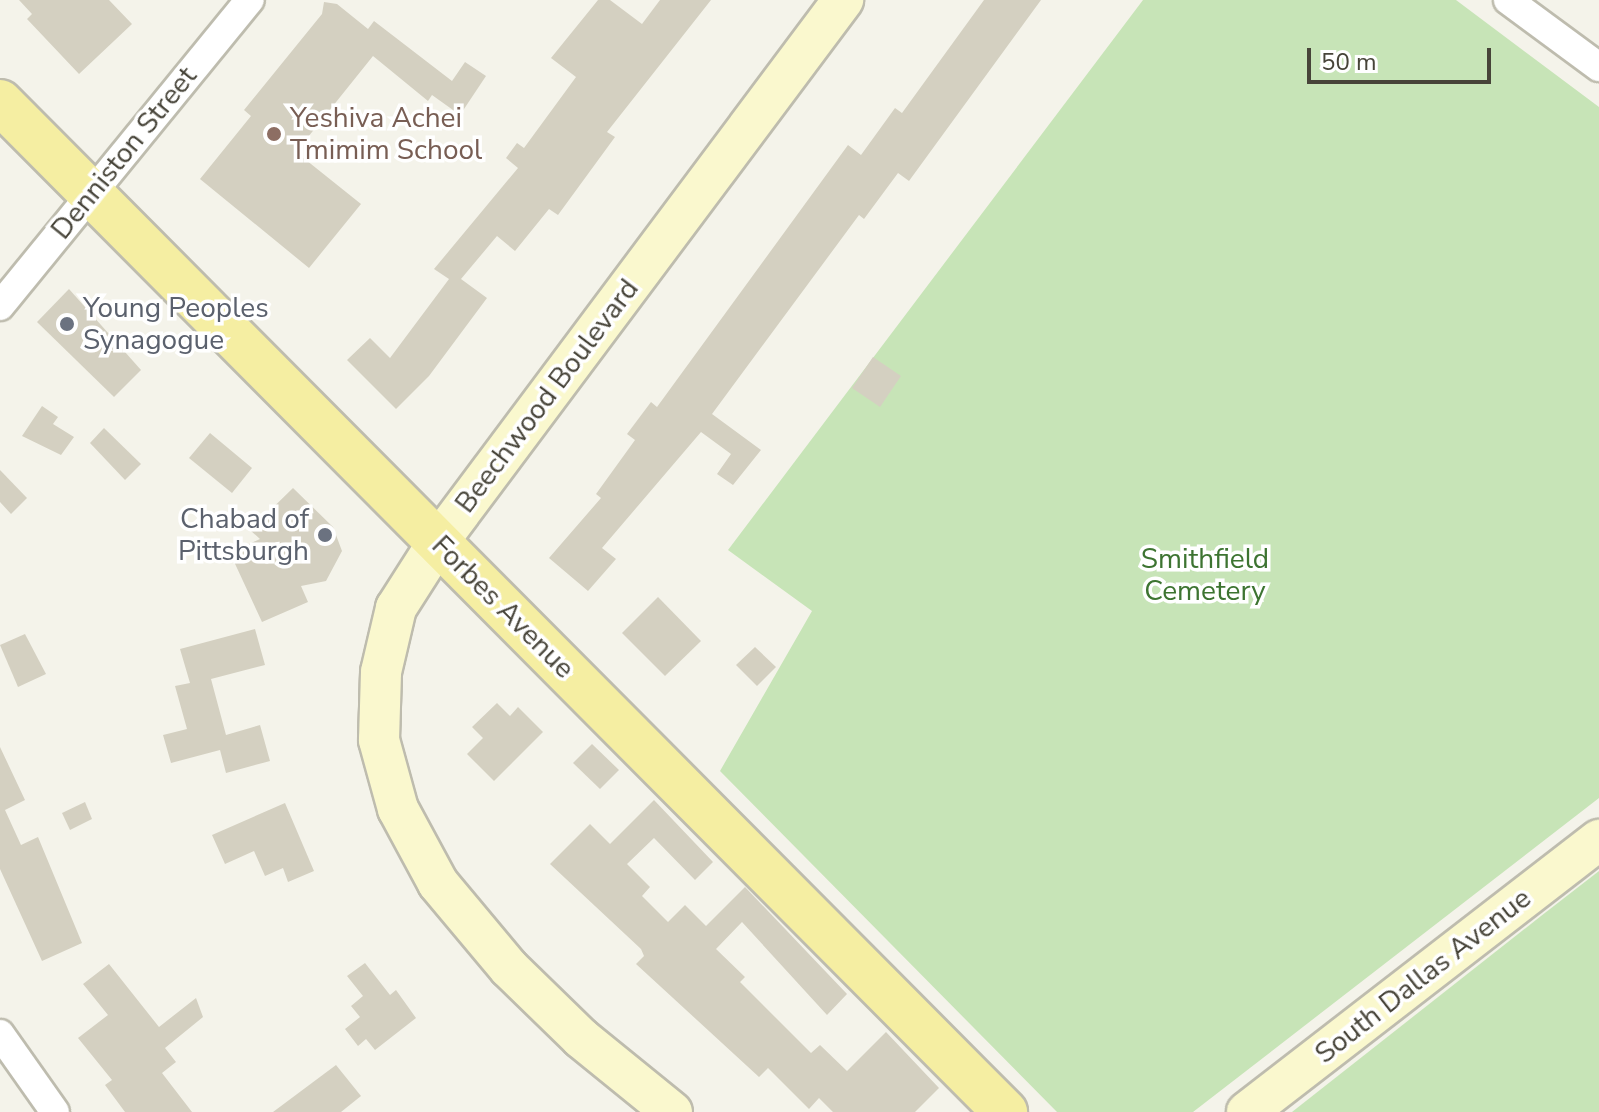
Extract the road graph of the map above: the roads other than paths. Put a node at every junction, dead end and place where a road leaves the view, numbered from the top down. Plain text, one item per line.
1 (250, 0) edge
2 (843, 0) edge
3 (1508, 0) edge
4 (1599, 67) edge
5 (0, 102) edge
6 (91, 193) junction
7 (0, 306) edge
8 (438, 542) junction
9 (1599, 840) edge
10 (0, 1034) edge
11 (55, 1112) edge
12 (672, 1112) edge
13 (1005, 1112) edge
14 (1247, 1112) edge

1 - 6 street, Denniston Street
2 - 8 main road, Beechwood Boulevard
3 - 4 street
5 - 6 main road, Forbes Avenue
6 - 7 street, Denniston Street
6 - 8 main road, Forbes Avenue
8 - 12 main road, Beechwood Boulevard
8 - 13 main road, Forbes Avenue
9 - 14 main road, South Dallas Avenue
10 - 11 street

